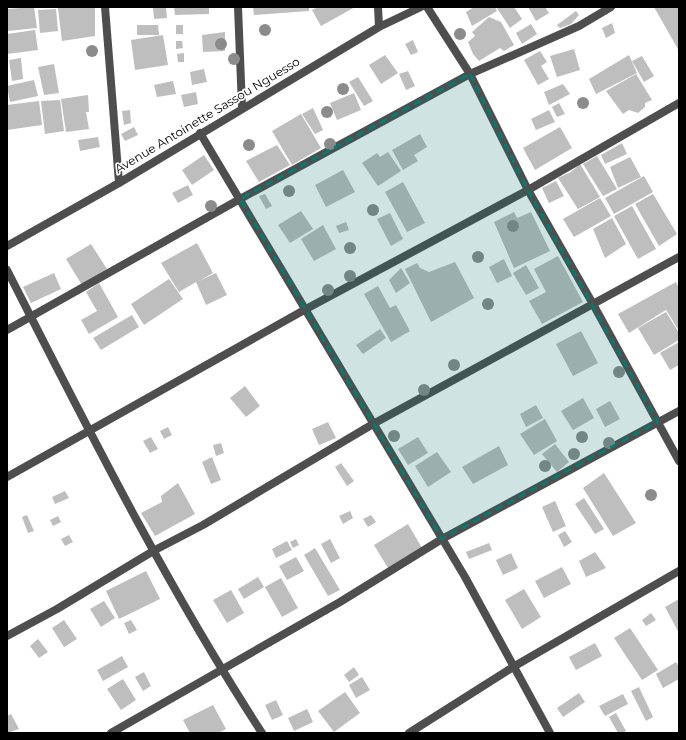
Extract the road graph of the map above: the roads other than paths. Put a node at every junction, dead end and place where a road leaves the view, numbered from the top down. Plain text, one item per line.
1 (105, 7) edge
2 (238, 7) edge
3 (378, 7) edge
4 (421, 7) edge
5 (426, 7) edge
6 (610, 7) edge
7 (379, 27) junction
8 (470, 74) junction
9 (679, 103) edge
10 (242, 107) junction
11 (200, 133) junction
12 (119, 182) junction
13 (528, 190) junction
14 (240, 199) junction
15 (7, 246) edge
16 (679, 257) edge
17 (7, 270) edge
18 (594, 304) junction
19 (306, 309) junction
20 (31, 316) junction
21 (7, 330) edge
22 (679, 411) edge
23 (658, 422) junction
24 (373, 424) junction
25 (89, 431) junction
26 (679, 461) edge
27 (7, 478) edge
28 (442, 539) junction
29 (155, 550) junction
30 (679, 571) edge
31 (7, 636) edge
32 (513, 667) junction
33 (221, 669) junction
34 (110, 733) edge
35 (262, 733) edge
36 (409, 733) edge
37 (550, 733) edge

1 - 12 street
2 - 10 street
3 - 7 street
4 - 7 street, Avenue Antoinette Sassou Nguesso
5 - 8 street
6 - 8 street
7 - 10 street, Avenue Antoinette Sassou Nguesso
8 - 13 street
8 - 14 street
9 - 13 street
10 - 11 street, Avenue Antoinette Sassou Nguesso
11 - 12 street, Avenue Antoinette Sassou Nguesso
11 - 14 street
12 - 15 street, Avenue Antoinette Sassou Nguesso
13 - 18 street
13 - 19 street
14 - 19 street
14 - 20 street
16 - 18 street
17 - 20 street
18 - 23 street
18 - 24 street
19 - 24 street
19 - 25 street
20 - 21 street
20 - 25 street
22 - 23 street
23 - 26 street
23 - 28 street
24 - 28 street
24 - 29 street
25 - 27 street
25 - 29 street
28 - 32 street
28 - 33 street
29 - 31 street
29 - 33 street
30 - 32 street
32 - 36 street
32 - 37 street
33 - 34 street
33 - 35 street

